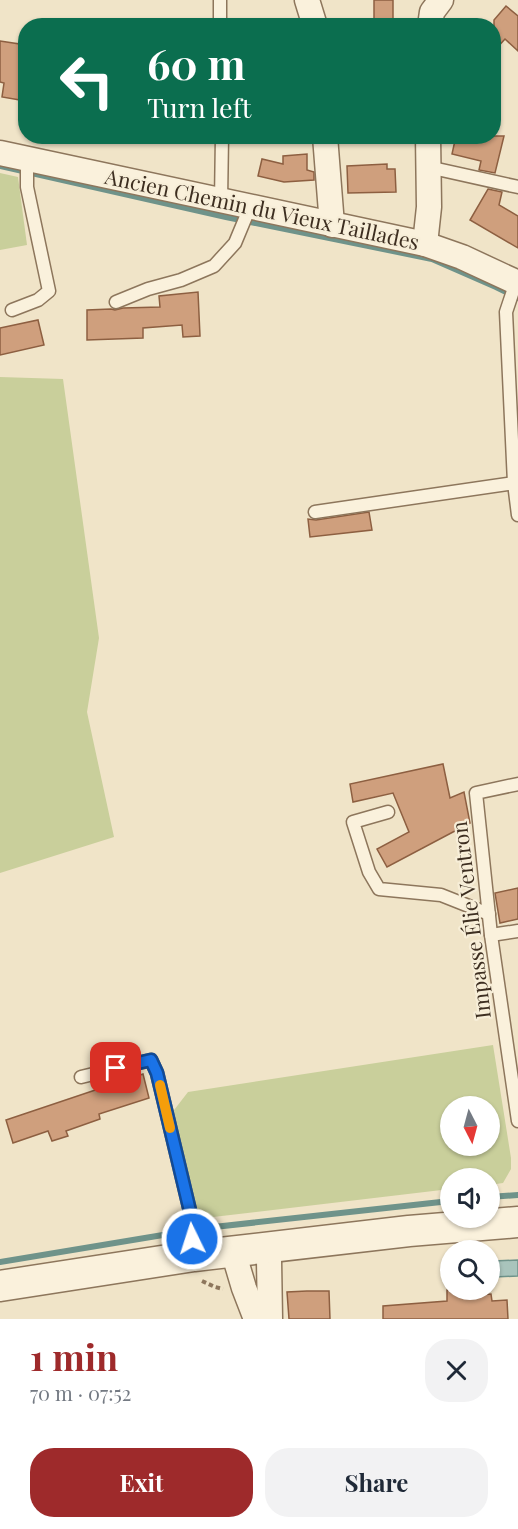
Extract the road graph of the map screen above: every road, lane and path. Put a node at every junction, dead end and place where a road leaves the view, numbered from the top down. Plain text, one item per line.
1 (220, 0) edge
2 (307, 0) edge
3 (441, 0) edge
4 (220, 18) edge
5 (313, 18) edge
6 (431, 18) edge
7 (222, 144) edge
8 (327, 144) edge
9 (428, 144) edge
10 (0, 153) edge
11 (27, 159) junction
12 (428, 167) junction
13 (518, 187) edge
14 (221, 201) junction
15 (250, 207) junction
16 (332, 225) junction
17 (425, 244) junction
18 (517, 283) edge
19 (116, 302) dead end
20 (12, 310) dead end
21 (514, 483) junction
22 (315, 512) dead end
23 (518, 515) edge
24 (518, 784) edge
25 (388, 812) dead end
26 (489, 914) junction
27 (518, 930) edge
28 (491, 935) junction
29 (81, 1077) dead end
30 (518, 1120) edge
31 (518, 1221) edge
32 (270, 1247) junction
33 (233, 1251) junction
34 (194, 1256) junction
35 (0, 1286) edge
36 (256, 1319) edge
37 (270, 1319) edge

1 - 4 lane
2 - 5 street
3 - 6 street
7 - 14 lane
8 - 16 street
9 - 12 street
10 - 11 street, Ancien Chemin du Vieux Taillades
11 - 14 street, Ancien Chemin du Vieux Taillades
11 - 20 lane
12 - 13 lane
12 - 17 street
14 - 15 street, Ancien Chemin du Vieux Taillades
15 - 16 street, Ancien Chemin du Vieux Taillades
15 - 19 lane
16 - 17 street, Ancien Chemin du Vieux Taillades
17 - 18 street, Ancien Chemin du Vieux Taillades
18 - 21 lane
21 - 22 lane
21 - 23 lane
24 - 26 lane, Impasse Élie Ventron
25 - 26 lane
26 - 28 lane, Impasse Élie Ventron
27 - 28 lane
28 - 30 lane, Impasse Élie Ventron
29 - 34 lane
31 - 32 street
32 - 33 street
32 - 37 street
33 - 34 street
33 - 36 street
34 - 35 street

